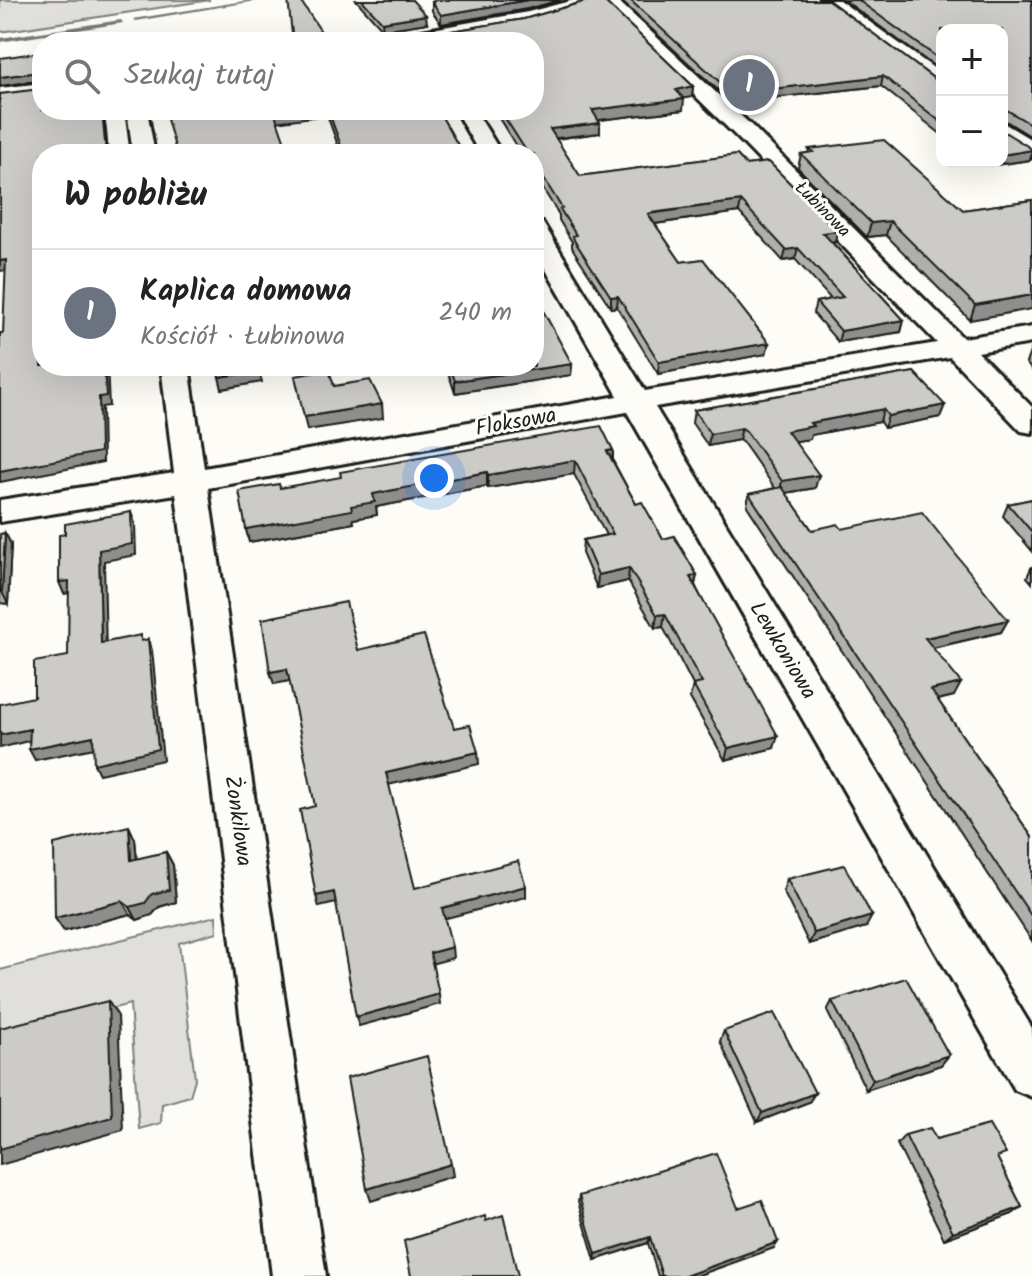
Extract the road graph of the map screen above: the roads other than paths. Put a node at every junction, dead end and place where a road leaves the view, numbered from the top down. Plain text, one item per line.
1 (593, 0) edge
2 (607, 0) edge
3 (828, 0) edge
4 (458, 32) edge
5 (936, 79) edge
6 (32, 90) edge
7 (0, 94) edge
8 (139, 120) edge
9 (471, 120) edge
10 (1008, 132) edge
11 (142, 144) edge
12 (485, 144) edge
13 (1032, 150) edge
14 (544, 245) edge
15 (1032, 335) edge
16 (959, 349) junction
17 (176, 376) edge
18 (634, 402) junction
19 (1032, 424) edge
20 (191, 481) junction
21 (0, 511) edge
22 (1032, 1073) edge
23 (299, 1276) edge

1 - 4 street
2 - 16 street, Łubinowa
3 - 5 street
6 - 7 street
8 - 11 street
9 - 12 street
10 - 13 street
14 - 18 street, Lewkoniowa
15 - 16 street, Floksowa
16 - 18 street, Floksowa
16 - 19 street, Łubinowa
17 - 20 street, Żonkilowa
18 - 20 street, Floksowa
18 - 22 street, Lewkoniowa
20 - 21 street, Floksowa
20 - 23 street, Żonkilowa

